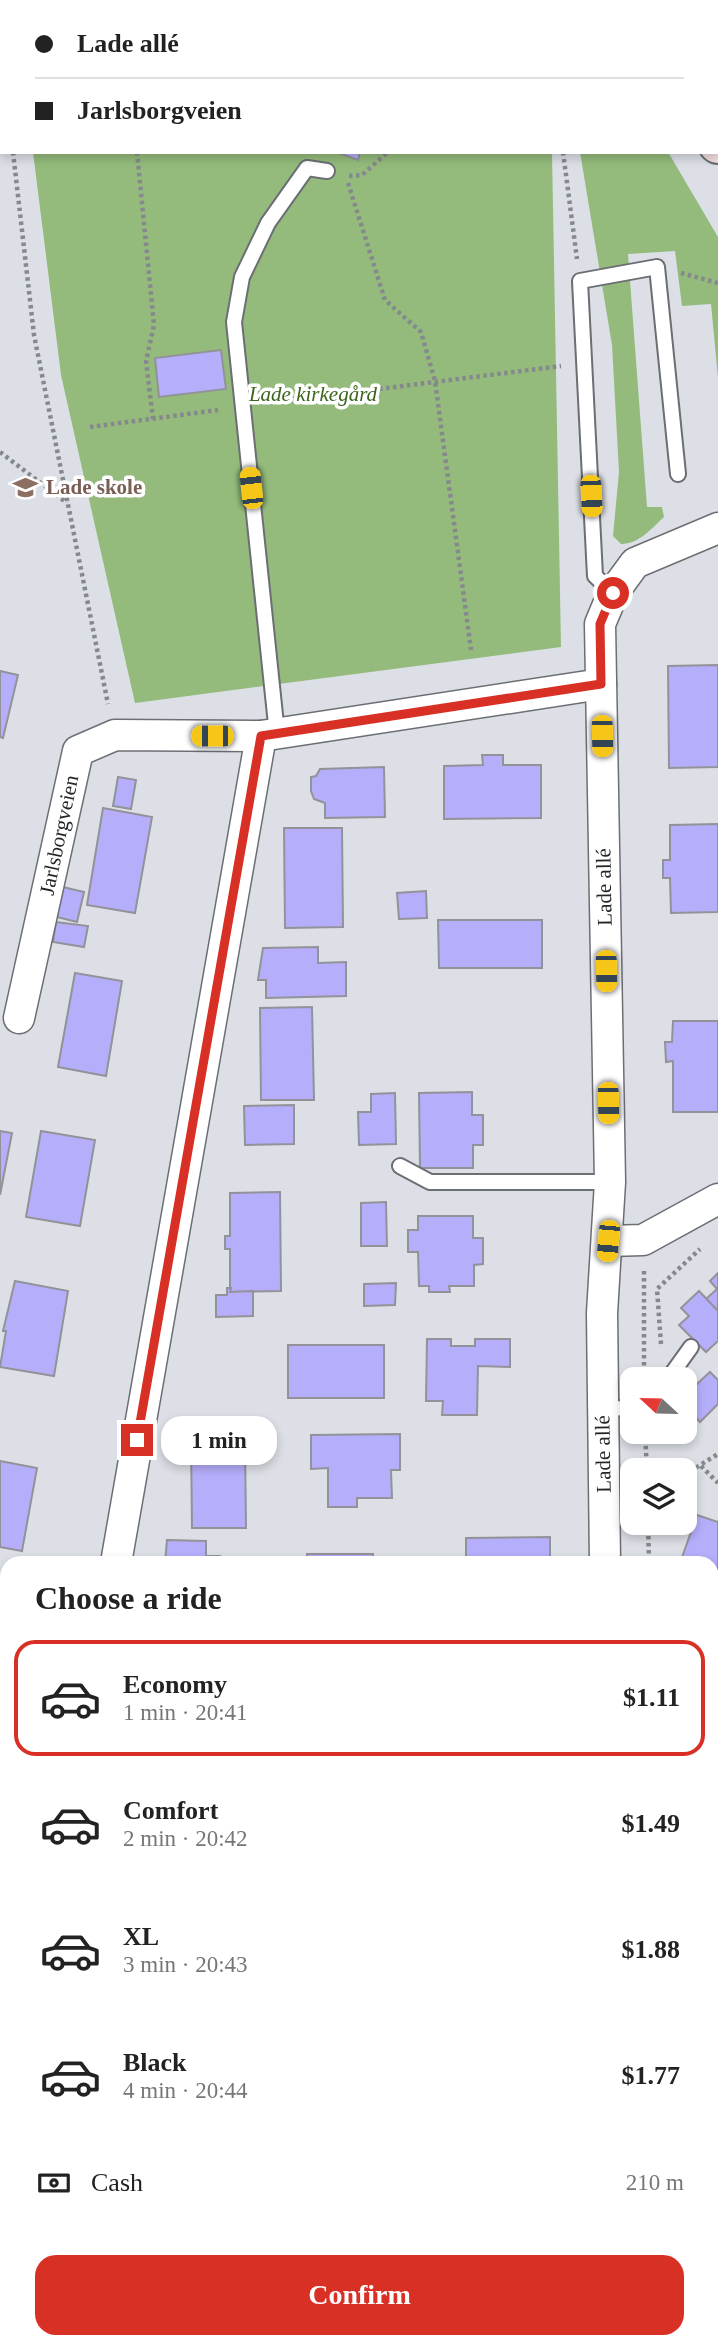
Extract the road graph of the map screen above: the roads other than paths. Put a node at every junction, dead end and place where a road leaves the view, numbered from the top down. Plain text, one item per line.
1 (327, 171) dead end
2 (678, 474) dead end
3 (718, 528) edge
4 (613, 593) junction
5 (601, 684) junction
6 (269, 735) junction
7 (19, 1018) dead end
8 (400, 1166) dead end
9 (610, 1182) junction
10 (718, 1199) edge
11 (608, 1241) junction
12 (691, 1347) dead end
13 (677, 1367) edge
14 (620, 1408) edge
15 (602, 1409) junction
16 (117, 1556) edge
17 (605, 1556) edge

1 - 6 lane
2 - 4 lane
3 - 4 street, Lade allé
4 - 5 street, Lade allé
5 - 6 street, Jarlsborgveien
5 - 9 street, Lade allé
6 - 7 street, Jarlsborgveien
6 - 16 street
8 - 9 lane
9 - 11 street, Lade allé
10 - 11 street
11 - 15 street, Lade allé
12 - 13 lane
14 - 15 lane
15 - 17 street, Lade allé

